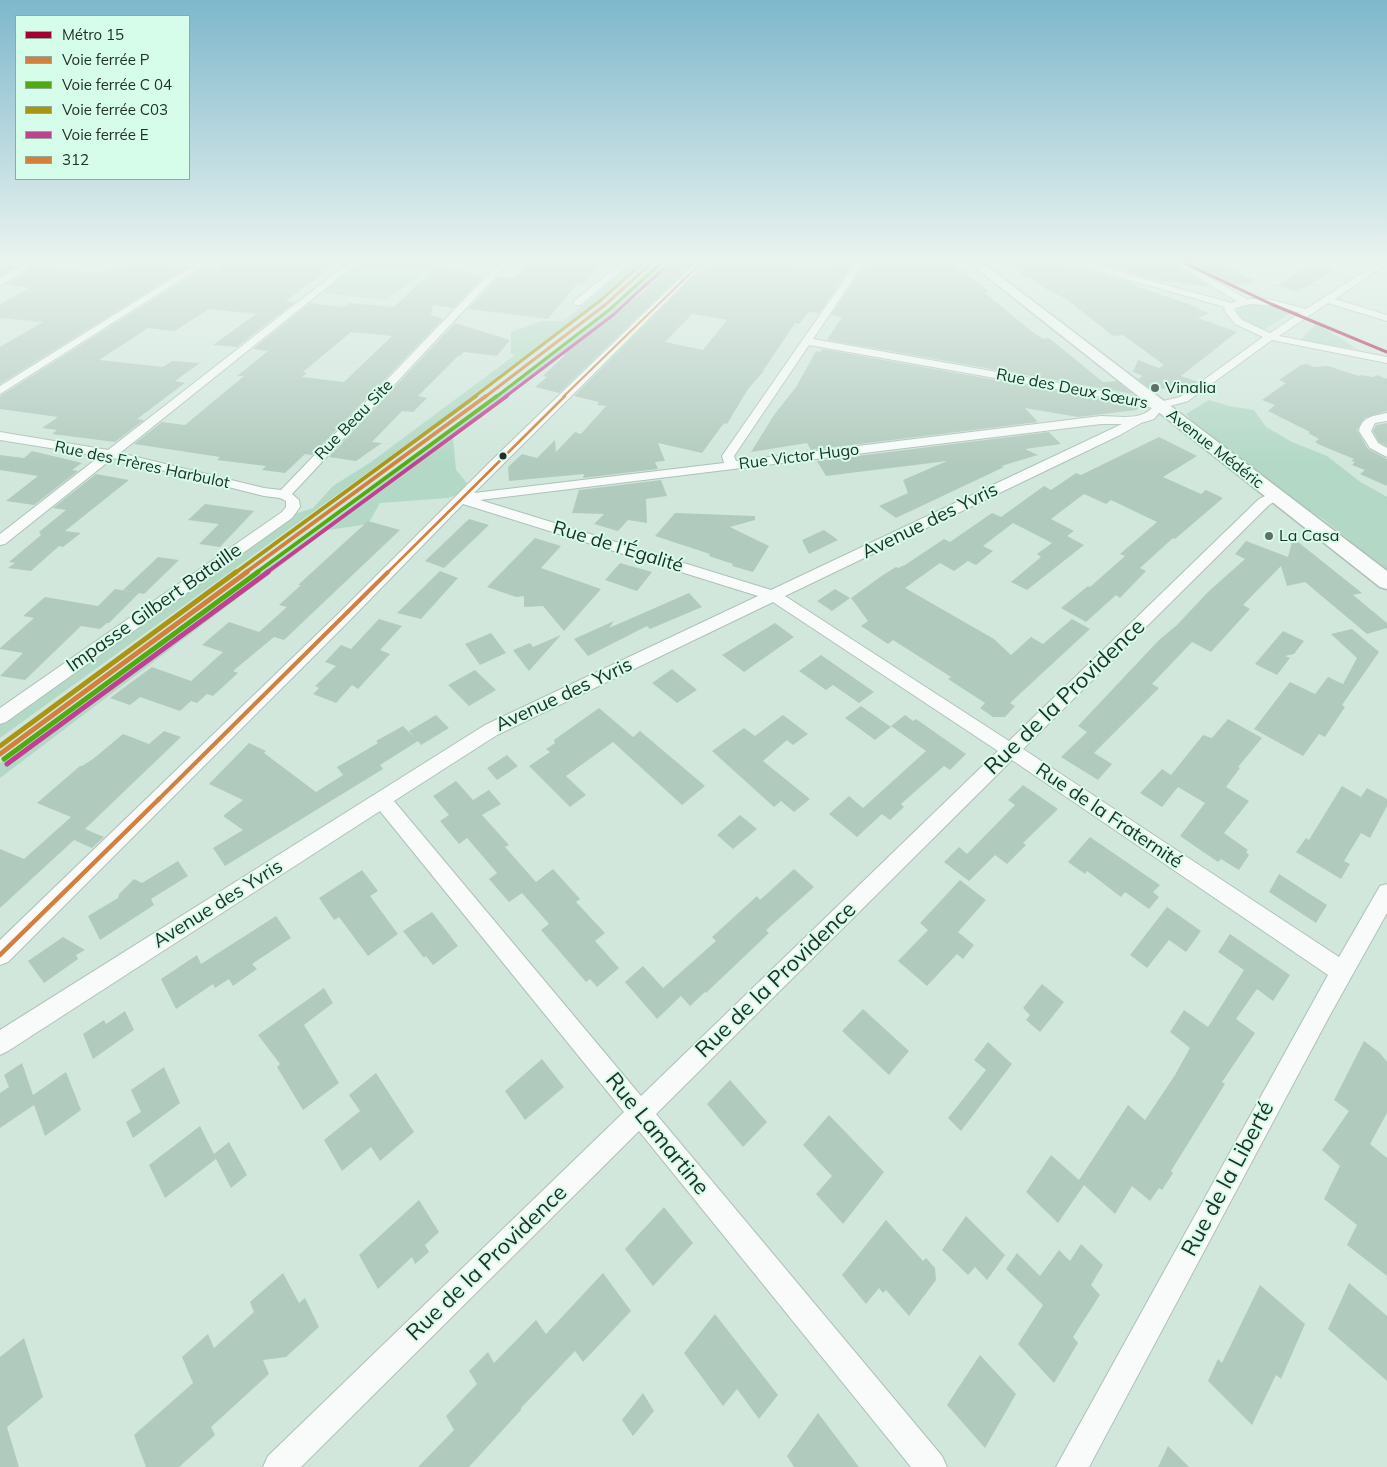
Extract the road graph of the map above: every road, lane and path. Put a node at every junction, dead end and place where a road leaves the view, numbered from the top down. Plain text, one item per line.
1 (100, 328) edge
2 (270, 328) edge
3 (442, 328) edge
4 (634, 328) edge
5 (816, 328) edge
6 (1060, 328) edge
7 (1252, 328) edge
8 (1282, 328) edge
9 (1270, 337) junction
10 (807, 342) junction
11 (1387, 360) edge
12 (0, 392) edge
13 (1159, 406) junction
14 (1387, 417) edge
15 (1137, 420) junction
16 (0, 436) edge
17 (110, 454) junction
18 (1387, 454) edge
19 (731, 466) junction
20 (284, 494) junction
21 (1276, 496) junction
22 (462, 499) junction
23 (0, 541) edge
24 (1387, 582) edge
25 (774, 596) junction
26 (0, 717) edge
27 (1010, 750) junction
28 (382, 800) junction
29 (1387, 893) edge
30 (0, 955) edge
31 (1342, 972) junction
32 (0, 1043) edge
33 (640, 1113) junction
34 (279, 1467) edge
35 (932, 1467) edge
36 (1072, 1467) edge

1 - 12 street
2 - 17 street
3 - 20 street, Rue Beau Site
4 - 22 street
5 - 10 street
6 - 13 main road, Avenue Médéric
7 - 9 street
8 - 9 street
9 - 11 street
9 - 13 street
10 - 13 street, Rue des Deux Sœurs
10 - 19 street
13 - 15 street, Avenue des Yvris
13 - 21 main road, Avenue Médéric
14 - 18 street
15 - 19 street, Rue Victor Hugo
15 - 25 street, Avenue des Yvris
16 - 17 street, Rue des Frères Harbulot
17 - 20 street, Rue des Frères Harbulot
17 - 23 street
19 - 22 street, Rue Victor Hugo
20 - 26 street, Impasse Gilbert Bataille
21 - 24 main road, Avenue Médéric
21 - 27 street, Rue de la Providence
22 - 25 street, Rue de l’Égalité
22 - 30 street
25 - 27 street, Rue de la Fraternité
25 - 28 street, Avenue des Yvris
27 - 31 street, Rue de la Fraternité
27 - 33 street, Rue de la Providence
28 - 32 street, Avenue des Yvris
28 - 33 street, Rue Lamartine
29 - 31 street, Rue de la Liberté
31 - 36 street, Rue de la Liberté
33 - 34 street, Rue de la Providence
33 - 35 street, Rue Lamartine

